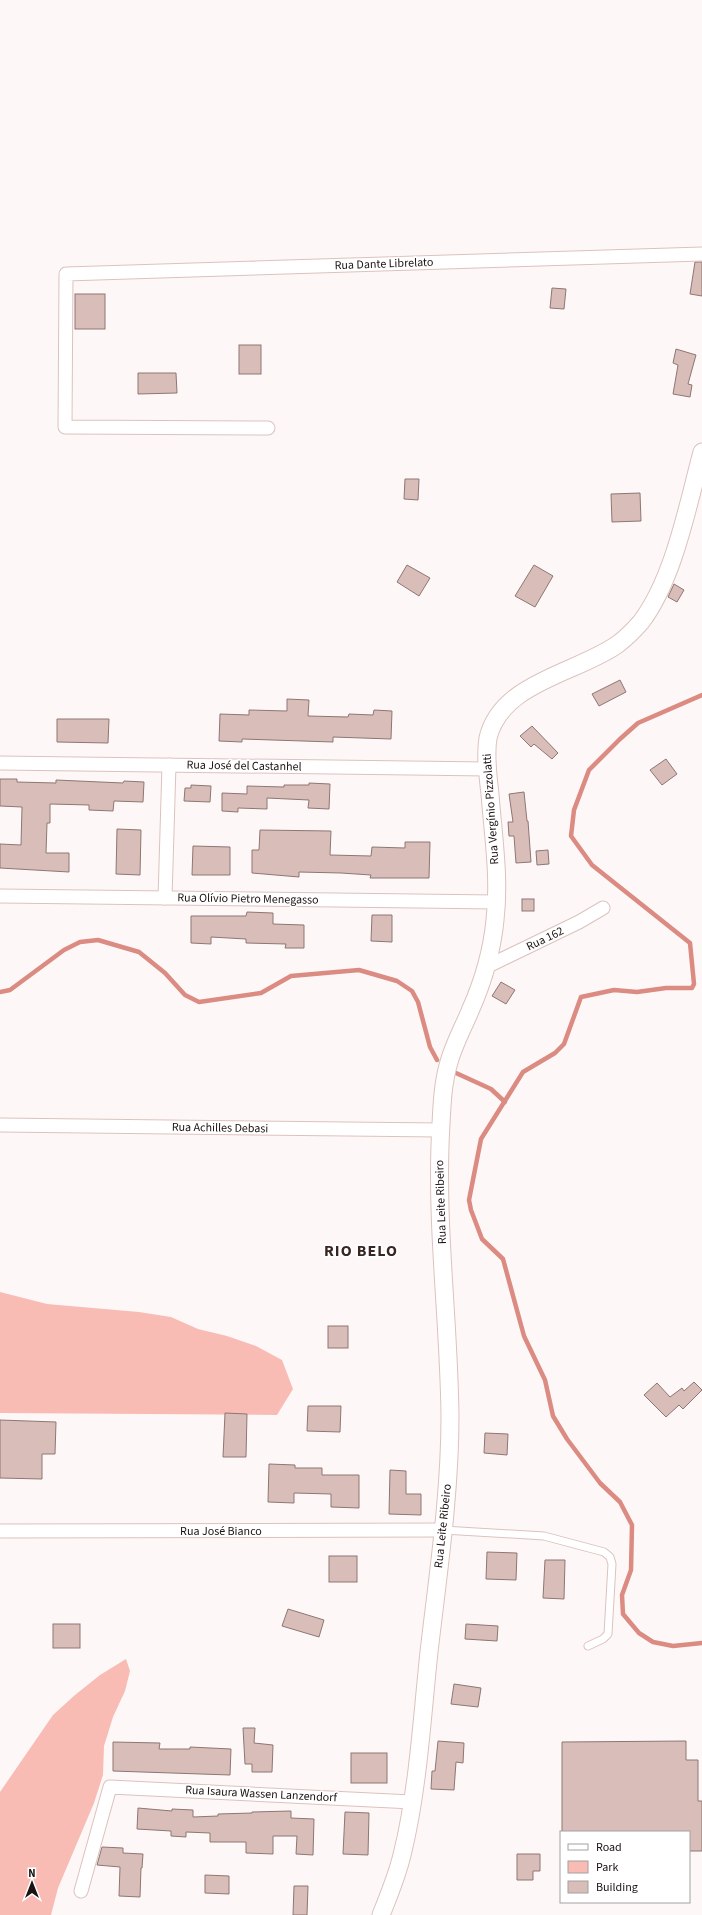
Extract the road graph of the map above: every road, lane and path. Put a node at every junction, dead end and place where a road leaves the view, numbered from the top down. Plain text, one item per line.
1 (702, 254) edge
2 (268, 428) dead end
3 (702, 452) edge
4 (0, 762) edge
5 (169, 765) junction
6 (488, 769) junction
7 (0, 896) edge
8 (165, 898) junction
9 (496, 902) junction
10 (603, 908) dead end
11 (486, 967) junction
12 (0, 1125) edge
13 (440, 1130) junction
14 (443, 1530) junction
15 (0, 1531) edge
16 (588, 1646) dead end
17 (412, 1802) junction
18 (81, 1891) dead end
19 (381, 1915) edge

1 - 2 street, Rua Dante Librelato
3 - 6 street, Rua Vergínio Pizzolatti
4 - 5 street, Rua José del Castanhel
5 - 6 street, Rua José del Castanhel
5 - 8 street
6 - 9 street, Rua Vergínio Pizzolatti
7 - 8 street, Rua Olívio Pietro Menegasso
8 - 9 street, Rua Olívio Pietro Menegasso
9 - 11 street, Rua Vergínio Pizzolatti
10 - 11 street, Rua 162
11 - 13 street, Rua Vergínio Pizzolatti
12 - 13 street, Rua Achilles Debasi
13 - 14 street, Rua Leite Ribeiro
14 - 15 street, Rua José Bianco
14 - 16 lane
14 - 17 street, Rua Leite Ribeiro
17 - 18 street, Rua Isaura Wassen Lanzendorf
17 - 19 street, Rua Leite Ribeiro

